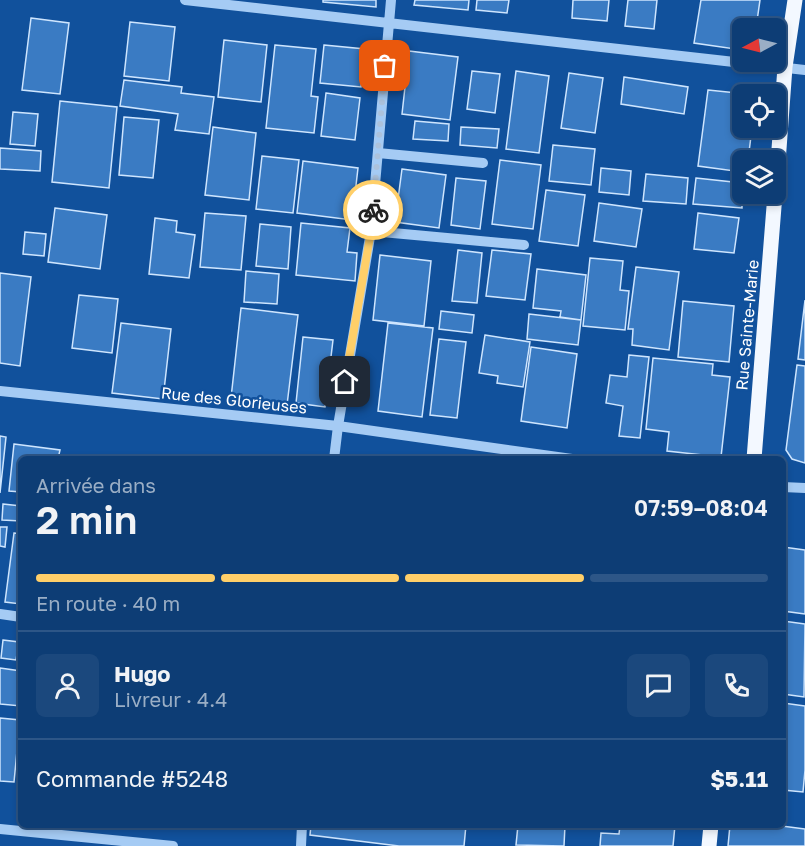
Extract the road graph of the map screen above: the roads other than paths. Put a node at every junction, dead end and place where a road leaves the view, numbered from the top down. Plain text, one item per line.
1 (184, 0) edge
2 (391, 0) edge
3 (795, 0) edge
4 (389, 23) junction
5 (786, 60) edge
6 (732, 61) edge
7 (786, 67) edge
8 (805, 70) edge
9 (785, 72) edge
10 (778, 150) edge
11 (378, 153) junction
12 (483, 163) dead end
13 (774, 204) edge
14 (371, 231) junction
15 (525, 245) dead end
16 (0, 391) edge
17 (338, 426) junction
18 (334, 456) edge
19 (551, 456) edge
20 (754, 456) edge
21 (786, 487) edge
22 (805, 488) edge
23 (0, 614) edge
24 (18, 617) edge
25 (302, 828) edge
26 (711, 828) edge
27 (0, 829) edge
28 (173, 846) edge
29 (301, 846) edge
30 (709, 846) edge

1 - 4 street
2 - 4 street
3 - 5 main road, Rue Sainte-Marie
4 - 6 street
4 - 11 street
7 - 8 street
9 - 10 main road, Rue Sainte-Marie
11 - 12 street
11 - 14 street
13 - 20 main road, Rue Sainte-Marie
14 - 15 street
14 - 17 street
16 - 17 street, Rue des Glorieuses
17 - 18 street
17 - 19 street, Rue des Glorieuses
21 - 22 street
23 - 24 street
25 - 29 street
26 - 30 main road
27 - 28 street

